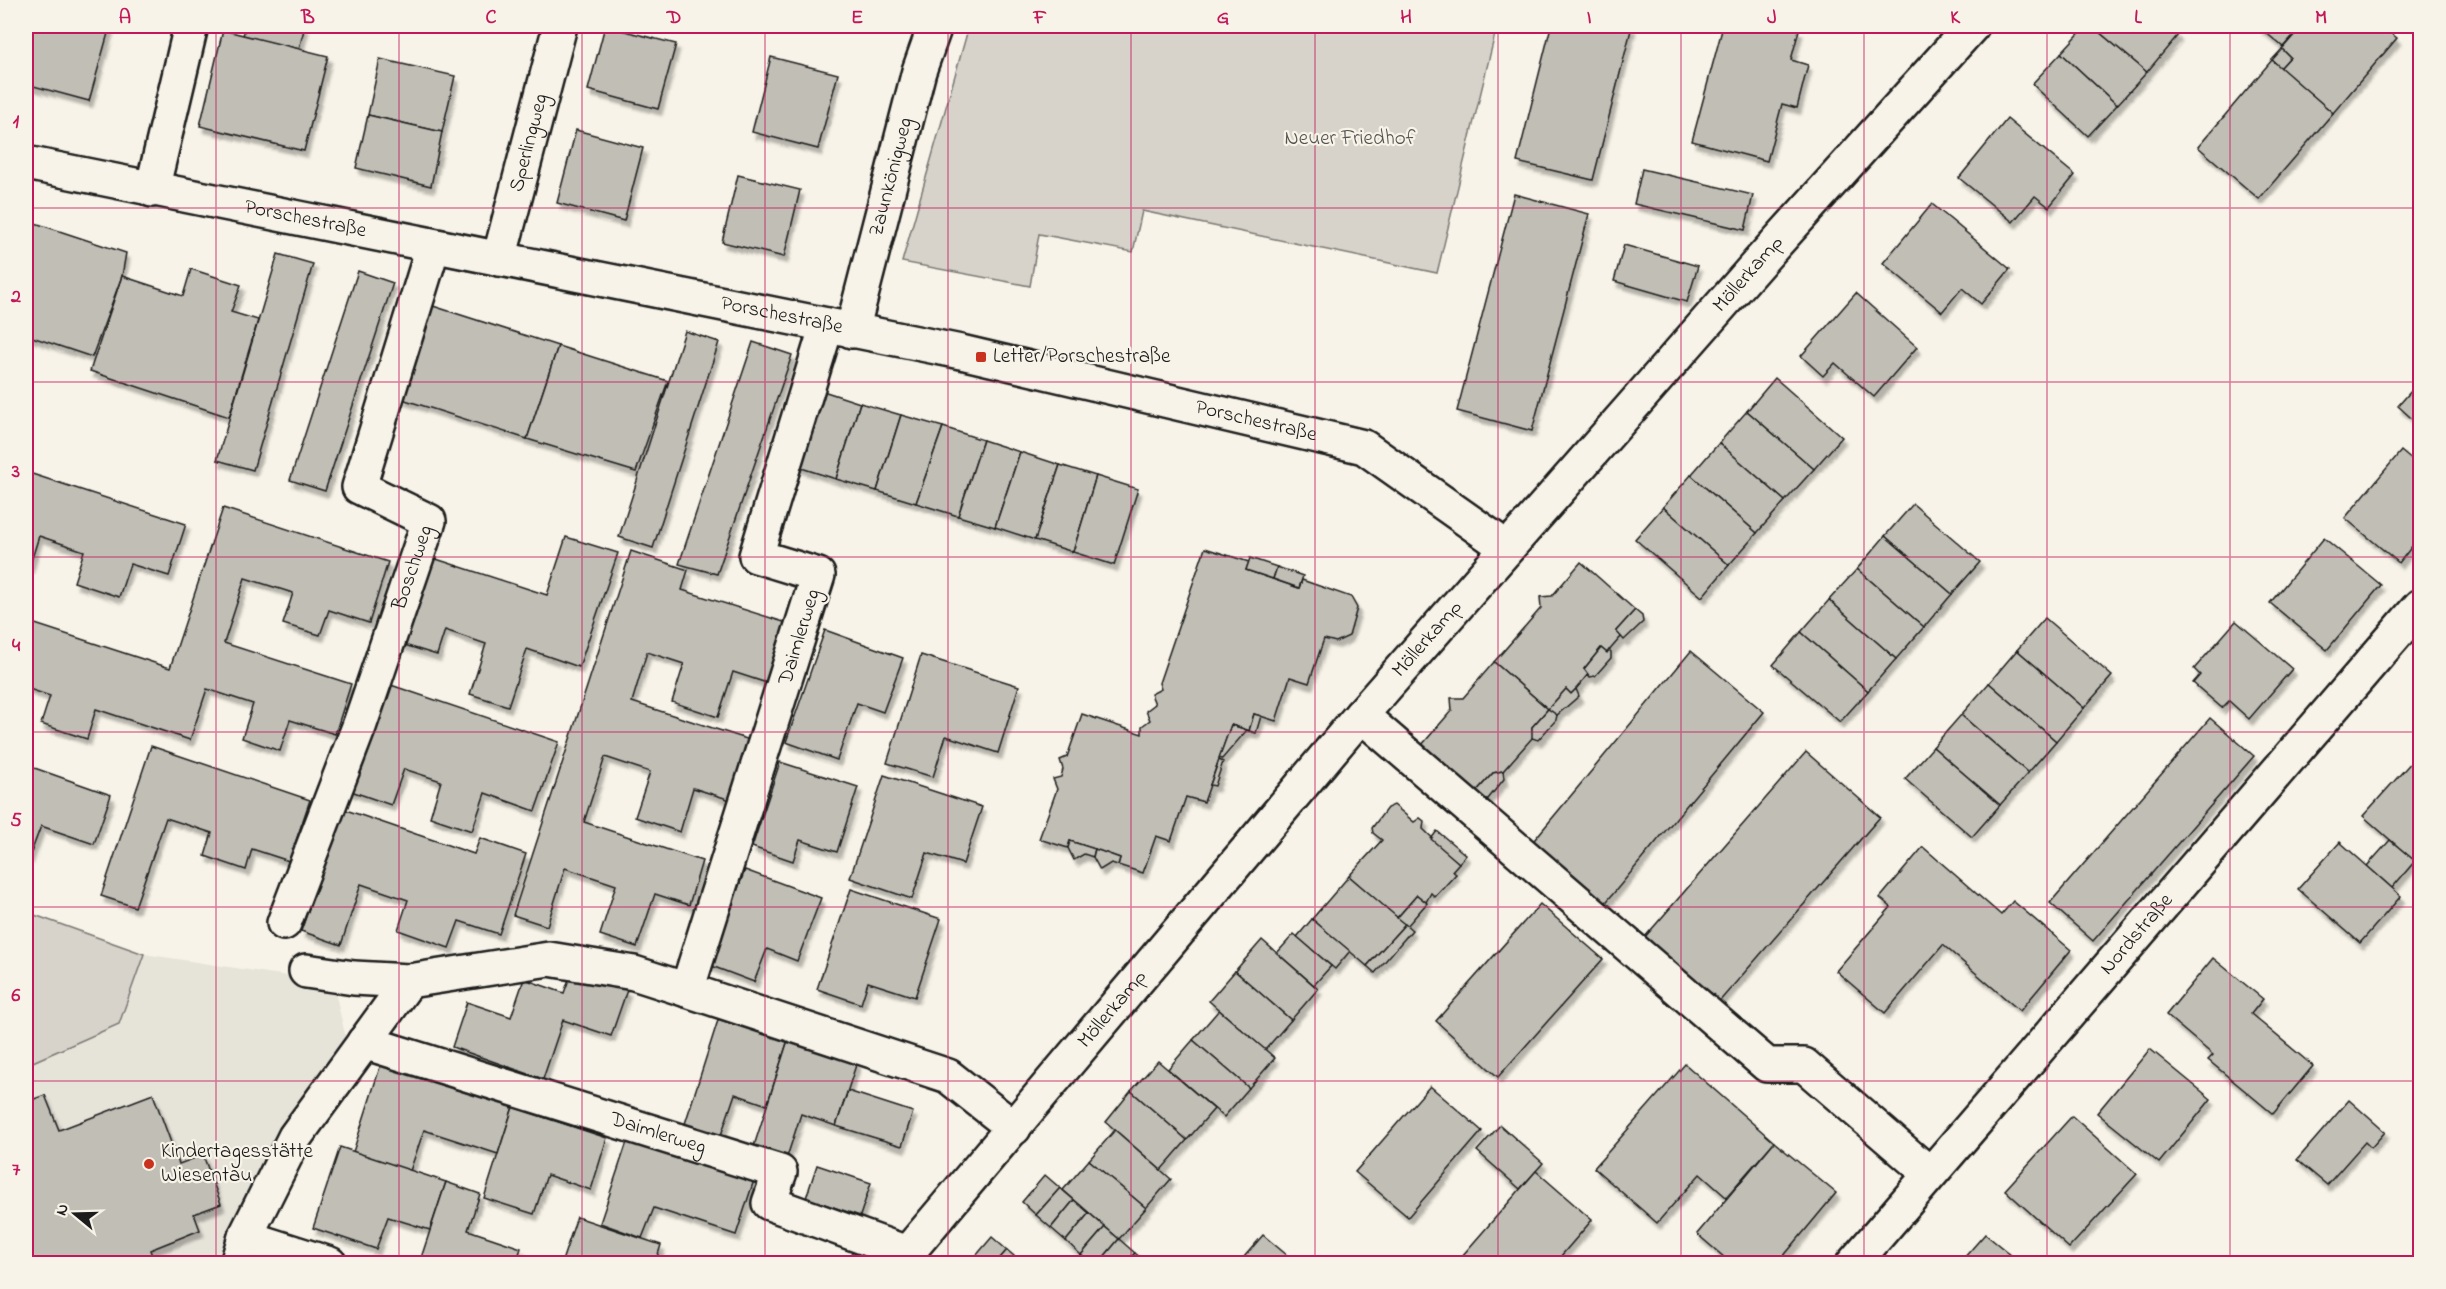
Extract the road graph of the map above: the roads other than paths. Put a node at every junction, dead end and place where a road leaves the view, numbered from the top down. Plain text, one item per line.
1 (191, 26) edge
2 (560, 26) edge
3 (935, 26) edge
4 (1971, 26) edge
5 (26, 163) edge
6 (152, 190) junction
7 (434, 247) junction
8 (499, 259) junction
9 (839, 328) junction
10 (1507, 548) junction
11 (2421, 606) edge
12 (1361, 715) junction
13 (284, 923) dead end
14 (306, 971) dead end
15 (409, 981) junction
16 (687, 990) junction
17 (364, 1042) junction
18 (1014, 1128) junction
19 (1930, 1174) junction
20 (241, 1250) edge
21 (902, 1258) edge
22 (330, 1263) edge
23 (1853, 1263) edge

1 - 6 street
2 - 8 street, Sperlingweg
3 - 9 street, Zaunkönigweg
4 - 10 street, Möllerkamp
5 - 6 street, Porschestraße
6 - 7 street, Porschestraße
7 - 8 street, Porschestraße
7 - 13 street, Boschweg
8 - 9 street, Porschestraße
9 - 10 street, Porschestraße
9 - 16 street, Daimlerweg
10 - 12 street, Möllerkamp
11 - 19 street, Nordstraße
12 - 18 street, Möllerkamp
12 - 19 street
14 - 15 street
15 - 16 street
15 - 17 street
16 - 18 street
17 - 20 street
17 - 21 street, Daimlerweg
18 - 21 street, Möllerkamp
19 - 23 street, Nordstraße
20 - 22 street

